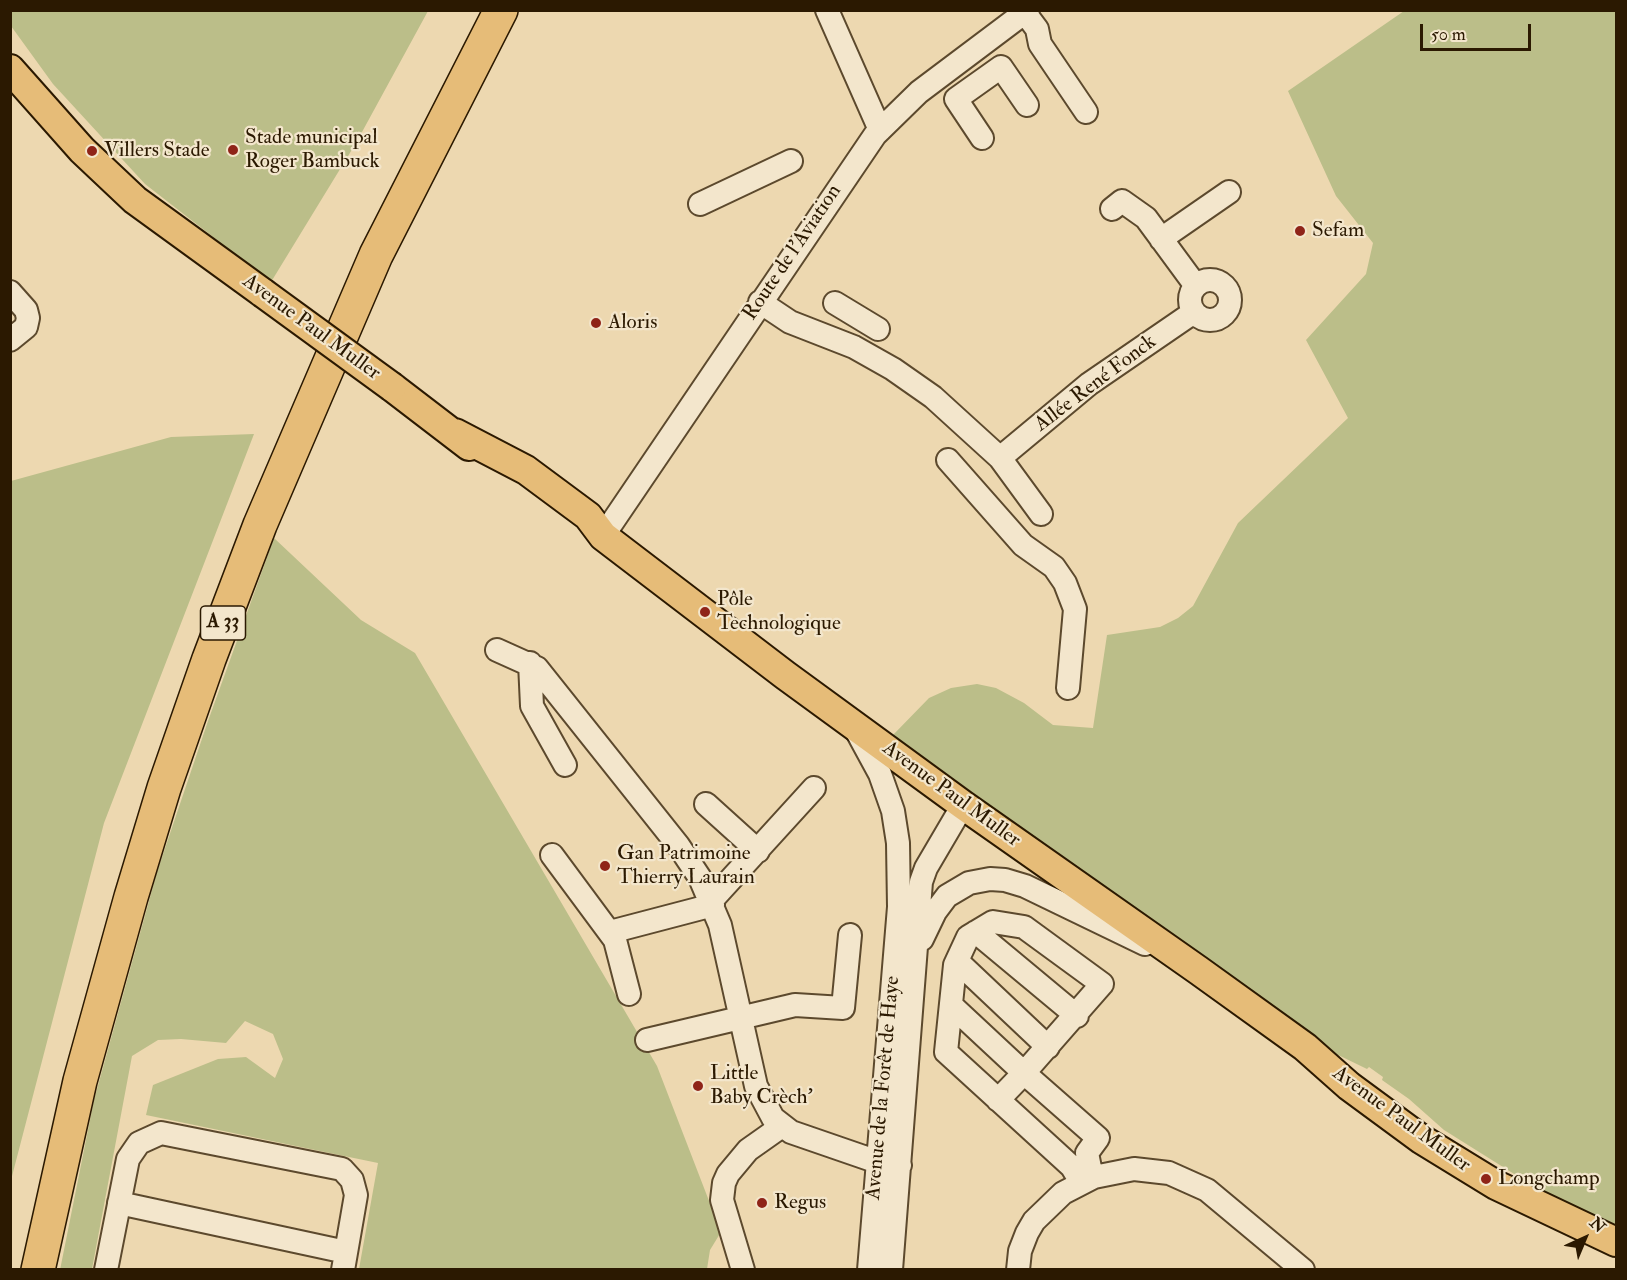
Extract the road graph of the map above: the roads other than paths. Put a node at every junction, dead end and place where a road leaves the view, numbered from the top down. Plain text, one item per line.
1 (479, 10) edge
2 (501, 10) edge
3 (827, 10) edge
4 (1027, 12) edge
5 (963, 57) junction
6 (10, 69) edge
7 (980, 81) junction
8 (1027, 105) dead end
9 (1086, 112) dead end
10 (880, 130) junction
11 (982, 138) dead end
12 (791, 161) dead end
13 (1229, 192) dead end
14 (700, 204) dead end
15 (1112, 208) dead end
16 (1161, 239) junction
17 (1196, 286) junction
18 (10, 292) edge
19 (760, 302) junction
20 (835, 303) dead end
21 (1194, 312) junction
22 (10, 340) edge
23 (854, 347) junction
24 (1000, 458) junction
25 (948, 460) dead end
26 (1041, 514) dead end
27 (603, 536) junction
28 (497, 650) dead end
29 (530, 663) junction
30 (1068, 688) dead end
31 (852, 724) junction
32 (565, 765) dead end
33 (814, 788) dead end
34 (706, 804) dead end
35 (963, 805) junction
36 (758, 851) junction
37 (552, 855) dead end
38 (712, 903) junction
39 (899, 907) junction
40 (610, 932) junction
41 (976, 932) junction
42 (850, 935) dead end
43 (918, 949) junction
44 (957, 961) junction
45 (1198, 970) junction
46 (628, 994) dead end
47 (951, 1005) junction
48 (1077, 1016) junction
49 (741, 1018) junction
50 (647, 1040) dead end
51 (1047, 1047) junction
52 (1024, 1072) junction
53 (998, 1100) junction
54 (782, 1126) junction
55 (889, 1163) junction
56 (1083, 1170) junction
57 (119, 1203) junction
58 (1617, 1242) edge
59 (345, 1261) edge
60 (18, 1269) edge
61 (38, 1269) edge
62 (106, 1269) edge
63 (743, 1269) edge
64 (869, 1269) edge
65 (891, 1269) edge
66 (1018, 1269) edge
67 (1303, 1269) edge

1 - 60 highway, A 33
2 - 61 highway, A 33
3 - 10 street
4 - 5 street, Route de l'Aviation
4 - 9 street
5 - 7 street
5 - 10 street, Route de l'Aviation
6 - 27 main road, Avenue Paul Muller, bridge
7 - 8 street
7 - 11 street
10 - 19 street, Route de l'Aviation
12 - 14 street
13 - 16 street
15 - 16 street
16 - 17 street
17 - 21 street
17 - 21 street
18 - 22 street
19 - 23 street
19 - 27 street, Route de l'Aviation
20 - 23 street
21 - 24 street, Allée René Fonck
23 - 24 street
24 - 26 street
25 - 30 street
27 - 31 main road, Avenue Paul Muller
28 - 29 street
29 - 32 street
29 - 38 street
31 - 35 main road, Avenue Paul Muller
31 - 39 street, Avenue de la Forêt de Haye
33 - 36 street
34 - 36 street
35 - 39 street, Avenue de la Forêt de Haye
35 - 43 street, Avenue de la Forêt de Haye
35 - 45 main road, Avenue Paul Muller
36 - 38 street
37 - 40 street
38 - 40 street
38 - 49 street
39 - 55 street, Avenue de la Forêt de Haye
40 - 46 street
41 - 44 street
41 - 48 street
41 - 48 street
42 - 49 street
43 - 45 street, Avenue de la Forêt de Haye
43 - 55 street, Avenue de la Forêt de Haye
44 - 47 street
44 - 51 street
45 - 58 main road, Avenue Paul Muller
47 - 52 street
47 - 53 street
48 - 51 street
49 - 50 street
49 - 54 street
51 - 52 street
52 - 53 street
52 - 56 street
53 - 56 street
54 - 55 street
54 - 63 street
55 - 64 street, Avenue de la Forêt de Haye
55 - 65 street, Avenue de la Forêt de Haye
56 - 66 street
56 - 67 street
57 - 59 street
57 - 59 street
57 - 62 street

